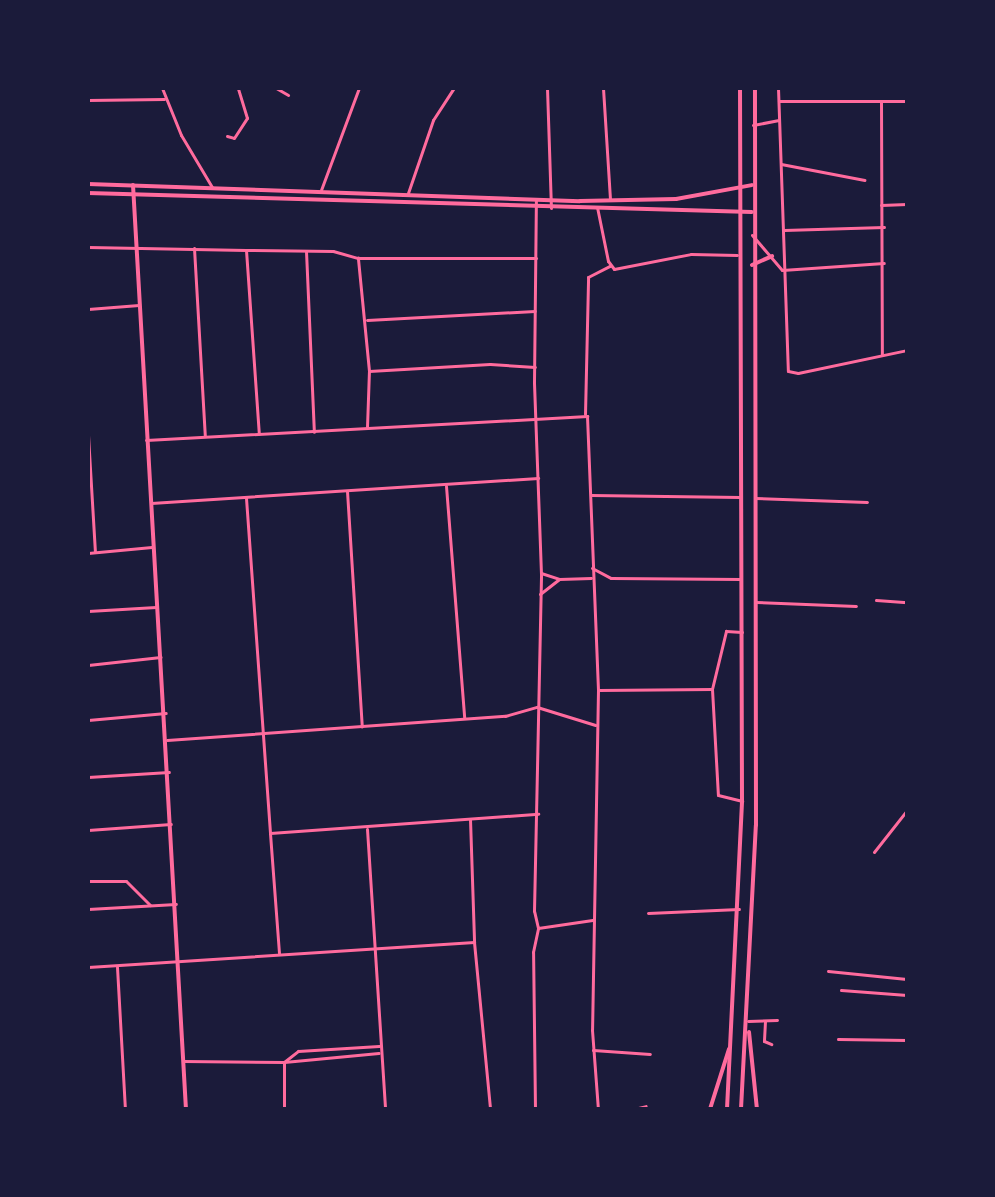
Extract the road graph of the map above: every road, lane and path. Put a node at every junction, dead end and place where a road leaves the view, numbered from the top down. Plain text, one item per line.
1 (162, 88) edge
2 (238, 88) edge
3 (276, 88) edge
4 (359, 88) edge
5 (454, 88) edge
6 (547, 88) edge
7 (603, 88) edge
8 (740, 88) edge
9 (755, 88) edge
10 (778, 88) edge
11 (288, 95) dead end
12 (166, 99) junction
13 (88, 100) edge
14 (777, 101) junction
15 (881, 101) junction
16 (907, 101) edge
17 (778, 120) junction
18 (753, 125) junction
19 (227, 136) dead end
20 (781, 164) junction
21 (864, 180) dead end
22 (88, 184) edge
23 (133, 185) junction
24 (738, 185) junction
25 (752, 185) junction
26 (212, 187) junction
27 (321, 190) junction
28 (88, 193) edge
29 (407, 193) junction
30 (132, 194) junction
31 (536, 199) junction
32 (550, 200) junction
33 (611, 201) junction
34 (907, 204) edge
35 (881, 205) junction
36 (535, 207) junction
37 (597, 207) junction
38 (551, 208) junction
39 (738, 211) junction
40 (752, 212) junction
41 (884, 227) junction
42 (783, 230) junction
43 (752, 235) junction
44 (137, 246) junction
45 (88, 247) edge
46 (194, 248) junction
47 (246, 250) junction
48 (306, 251) junction
49 (737, 255) junction
50 (772, 256) junction
51 (358, 258) junction
52 (536, 258) junction
53 (884, 263) junction
54 (610, 266) junction
55 (751, 267) junction
56 (782, 270) junction
57 (139, 305) junction
58 (88, 309) edge
59 (535, 311) junction
60 (366, 320) junction
61 (907, 350) edge
62 (882, 354) junction
63 (535, 367) junction
64 (369, 371) junction
65 (585, 414) junction
66 (536, 417) junction
67 (367, 428) junction
68 (314, 432) junction
69 (259, 434) junction
70 (88, 435) edge
71 (205, 437) junction
72 (146, 440) junction
73 (538, 478) junction
74 (446, 485) junction
75 (347, 490) junction
76 (590, 495) junction
77 (740, 497) junction
78 (246, 498) junction
79 (754, 498) junction
80 (867, 502) dead end
81 (150, 503) junction
82 (152, 547) junction
83 (95, 552) junction
84 (88, 553) edge
85 (590, 566) junction
86 (541, 573) junction
87 (591, 578) junction
88 (559, 579) junction
89 (741, 579) junction
90 (540, 594) junction
91 (876, 600) dead end
92 (755, 602) junction
93 (907, 602) edge
94 (856, 606) dead end
95 (157, 607) junction
96 (88, 611) edge
97 (742, 632) junction
98 (161, 657) junction
99 (88, 665) edge
100 (712, 689) junction
101 (598, 690) junction
102 (540, 707) junction
103 (166, 713) junction
104 (464, 717) junction
105 (88, 720) edge
106 (595, 725) junction
107 (362, 727) junction
108 (265, 734) junction
109 (167, 740) junction
110 (169, 772) junction
111 (88, 777) edge
112 (742, 801) junction
113 (907, 810) edge
114 (538, 814) junction
115 (470, 819) junction
116 (171, 824) junction
117 (367, 828) junction
118 (88, 830) edge
119 (270, 833) junction
120 (874, 852) dead end
121 (88, 881) edge
122 (176, 904) junction
123 (150, 905) junction
124 (88, 909) edge
125 (739, 909) junction
126 (648, 913) dead end
127 (592, 920) junction
128 (538, 928) junction
129 (474, 942) junction
130 (371, 952) junction
131 (279, 953) junction
132 (176, 960) junction
133 (88, 967) edge
134 (117, 967) junction
135 (828, 971) dead end
136 (907, 979) edge
137 (841, 990) dead end
138 (907, 995) edge
139 (777, 1020) dead end
140 (765, 1021) junction
141 (748, 1022) junction
142 (838, 1039) dead end
143 (732, 1040) junction
144 (907, 1040) edge
145 (771, 1044) dead end
146 (379, 1046) junction
147 (593, 1050) junction
148 (379, 1053) junction
149 (650, 1054) dead end
150 (183, 1061) junction
151 (284, 1062) junction
152 (646, 1106) dead end
153 (125, 1109) edge
154 (186, 1109) edge
155 (284, 1109) edge
156 (385, 1109) edge
157 (490, 1109) edge
158 (535, 1109) edge
159 (602, 1109) edge
160 (634, 1109) edge
161 (710, 1109) edge
162 (727, 1109) edge
163 (741, 1109) edge
164 (757, 1109) edge

1 - 12 street
2 - 19 street
3 - 11 street
4 - 27 street
5 - 29 street
6 - 32 street
7 - 33 street
8 - 24 main road
9 - 18 main road
10 - 14 street
12 - 13 street
12 - 26 street
14 - 15 street
14 - 17 street
15 - 16 street
15 - 35 street
17 - 18 street
17 - 20 street
18 - 25 main road
20 - 21 street
20 - 42 street
22 - 23 main road
23 - 26 main road
23 - 30 main road
24 - 25 main road
24 - 33 main road
24 - 39 main road
25 - 40 main road
26 - 27 main road
27 - 29 main road
28 - 30 main road
29 - 31 main road
30 - 36 main road
30 - 44 main road
31 - 32 main road
31 - 36 street
32 - 33 main road
32 - 38 street
34 - 35 street
35 - 41 street
36 - 38 main road
36 - 52 street
37 - 38 main road
37 - 39 main road
37 - 54 street
39 - 40 main road
39 - 49 main road
40 - 43 main road
41 - 42 street
41 - 53 street
42 - 56 street
43 - 50 street
43 - 55 main road
44 - 45 street
44 - 46 street
44 - 57 main road
46 - 47 street
46 - 71 street
47 - 48 street
47 - 69 street
48 - 51 street
48 - 68 street
49 - 54 street
49 - 77 main road
50 - 55 main road
50 - 56 street
51 - 52 street
51 - 60 street
52 - 59 street
53 - 56 street
53 - 62 street
54 - 65 street
55 - 79 main road
56 - 62 street
57 - 58 street
57 - 72 main road
59 - 60 street
59 - 63 street
60 - 64 street
61 - 62 street
63 - 64 street
63 - 66 street
64 - 67 street
65 - 66 street
65 - 76 street
66 - 67 street
66 - 73 street
67 - 68 street
68 - 69 street
69 - 71 street
70 - 83 street
71 - 72 street
72 - 81 main road
73 - 74 street
73 - 86 street
74 - 75 street
74 - 104 street
75 - 78 street
75 - 107 street
76 - 77 street
76 - 85 street
77 - 89 main road
78 - 81 street
78 - 108 street
79 - 80 street
79 - 92 main road
81 - 82 main road
82 - 83 street
82 - 95 main road
83 - 84 street
85 - 87 street
85 - 89 street
86 - 88 street
86 - 90 street
87 - 88 street
87 - 101 street
88 - 90 street
89 - 97 main road
90 - 102 street
91 - 93 street
92 - 94 street
92 - 141 main road
95 - 96 street
95 - 98 main road
97 - 100 street
97 - 112 main road
98 - 99 street
98 - 103 main road
100 - 101 street
100 - 112 street
101 - 106 street
102 - 104 street
102 - 106 street
102 - 114 street
103 - 105 street
103 - 109 main road
104 - 107 street
106 - 127 street
107 - 108 street
108 - 109 street
108 - 119 street
109 - 110 main road
110 - 111 street
110 - 116 main road
112 - 125 main road
113 - 120 street
114 - 115 street
114 - 128 street
115 - 117 street
115 - 129 street
116 - 118 street
116 - 122 main road
117 - 119 street
117 - 130 street
119 - 131 street
121 - 123 street
122 - 123 street
122 - 132 main road
123 - 124 street
125 - 126 street
125 - 143 main road
127 - 128 street
127 - 147 street
128 - 158 street
129 - 130 street
129 - 157 street
130 - 131 street
130 - 146 street
131 - 132 street
132 - 134 street
132 - 150 main road
133 - 134 street
134 - 153 street
135 - 136 street
137 - 138 street
139 - 140 street
140 - 141 street
140 - 145 street
141 - 163 main road
141 - 164 main road
142 - 144 street
143 - 161 main road
143 - 162 main road
146 - 148 street
146 - 151 street
147 - 149 street
147 - 159 street
148 - 151 street
148 - 156 street
150 - 151 street
150 - 154 main road
151 - 155 street
152 - 160 street

